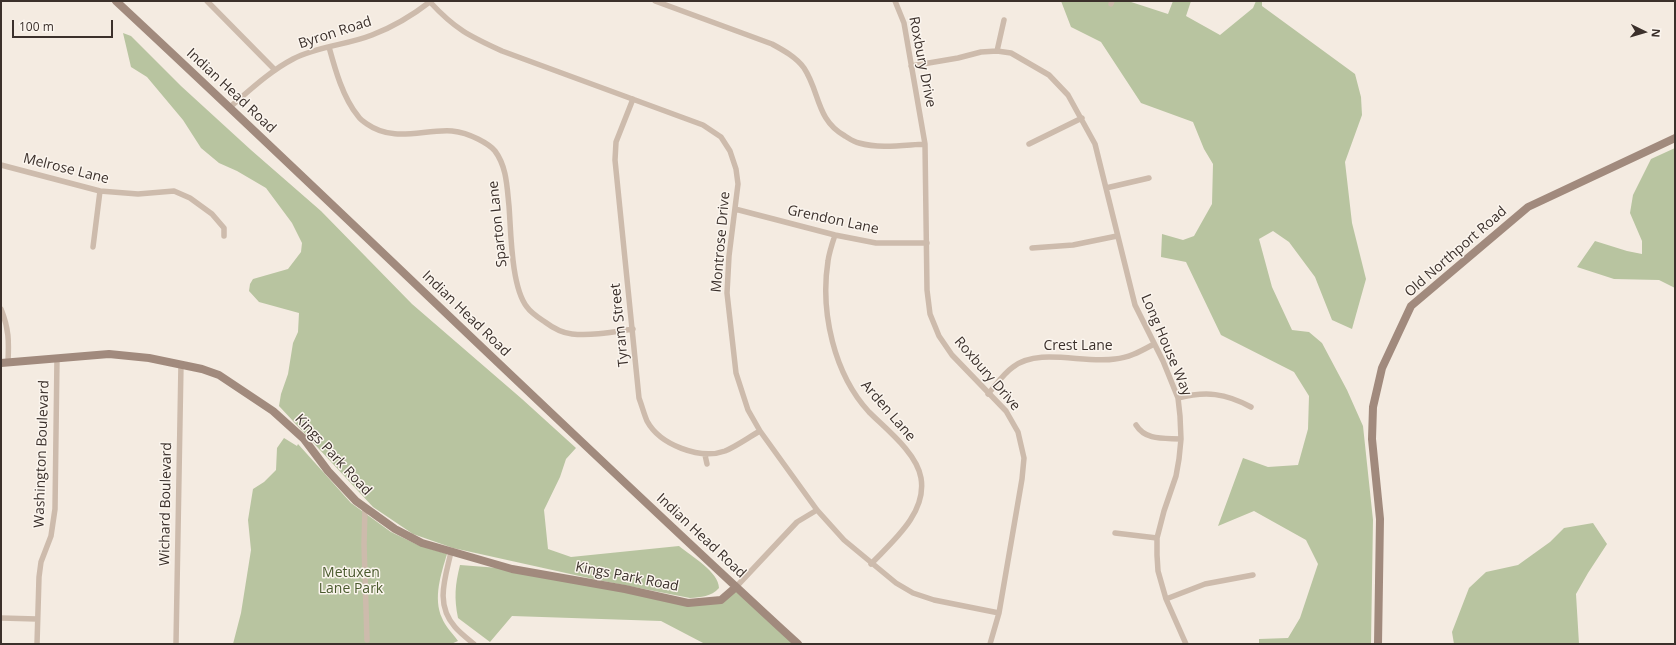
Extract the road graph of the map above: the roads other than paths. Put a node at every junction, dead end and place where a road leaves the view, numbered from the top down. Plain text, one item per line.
1 (116, 1) edge
2 (430, 1) edge
3 (655, 1) edge
4 (895, 1) edge
5 (210, 2) edge
6 (1004, 20) dead end
7 (329, 47) junction
8 (997, 51) junction
9 (911, 66) junction
10 (275, 70) junction
11 (633, 99) junction
12 (230, 107) junction
13 (1082, 118) junction
14 (1675, 138) edge
15 (926, 144) junction
16 (1030, 144) dead end
17 (1, 165) edge
18 (1149, 178) dead end
19 (1106, 188) junction
20 (100, 191) junction
21 (735, 209) junction
22 (835, 235) junction
23 (224, 236) dead end
24 (1117, 236) junction
25 (927, 243) junction
26 (93, 247) dead end
27 (1032, 248) dead end
28 (1, 310) edge
29 (632, 329) junction
30 (1154, 344) junction
31 (57, 358) junction
32 (5, 362) edge
33 (181, 364) junction
34 (988, 394) junction
35 (1178, 398) junction
36 (1251, 407) dead end
37 (1136, 425) dead end
38 (760, 430) junction
39 (1181, 439) junction
40 (705, 455) junction
41 (707, 464) dead end
42 (365, 508) junction
43 (817, 510) junction
44 (1115, 533) dead end
45 (1157, 538) junction
46 (451, 552) junction
47 (871, 564) junction
48 (1253, 574) dead end
49 (736, 587) junction
50 (1166, 599) junction
51 (998, 613) junction
52 (1, 618) edge
53 (37, 619) junction
54 (367, 640) dead end
55 (37, 644) edge
56 (176, 644) edge
57 (474, 644) edge
58 (798, 644) edge
59 (990, 644) edge
60 (1186, 644) edge
61 (1378, 644) edge

1 - 12 main road, Indian Head Road
2 - 7 street, Byron Road
2 - 11 street, Montrose Drive
3 - 15 street
4 - 9 street, Roxbury Drive
5 - 10 street
6 - 8 street
7 - 10 street, Byron Road
7 - 29 street, Sparton Lane
8 - 9 street
8 - 13 street, Long House Way
9 - 15 street, Roxbury Drive
10 - 12 street, Byron Road
11 - 21 street, Montrose Drive
11 - 29 street, Tyram Street
12 - 49 main road, Indian Head Road
13 - 16 street
13 - 19 street, Long House Way
14 - 61 main road, Old Northport Road
15 - 25 street, Roxbury Drive
17 - 20 street, Melrose Lane
18 - 19 street
19 - 24 street, Long House Way
20 - 23 street, Melrose Lane
20 - 26 street
21 - 22 street, Grendon Lane
21 - 38 street, Montrose Drive
22 - 25 street, Grendon Lane
22 - 47 street, Arden Lane
24 - 27 street
24 - 30 street, Long House Way
25 - 34 street, Roxbury Drive
28 - 32 street
29 - 40 street, Tyram Street
30 - 34 street, Crest Lane
30 - 35 street, Long House Way
31 - 32 main road, Kings Park Road
31 - 33 main road, Kings Park Road
31 - 53 street, Washington Boulevard
33 - 42 main road, Kings Park Road
33 - 56 street, Wichard Boulevard
34 - 51 street, Roxbury Drive
35 - 36 street
35 - 39 street, Long House Way
37 - 39 street
38 - 40 street, Tyram Street
38 - 43 street, Montrose Drive
39 - 45 street, Long House Way
40 - 41 street
42 - 46 main road, Kings Park Road
42 - 54 street
43 - 47 street, Montrose Drive
43 - 49 street
44 - 45 street
45 - 50 street, Long House Way
46 - 49 main road, Kings Park Road
46 - 57 street
47 - 51 street, Montrose Drive
48 - 50 street
49 - 58 main road, Indian Head Road
50 - 60 street, Long House Way
51 - 59 street, Roxbury Drive
52 - 53 street
53 - 55 street, Washington Boulevard

